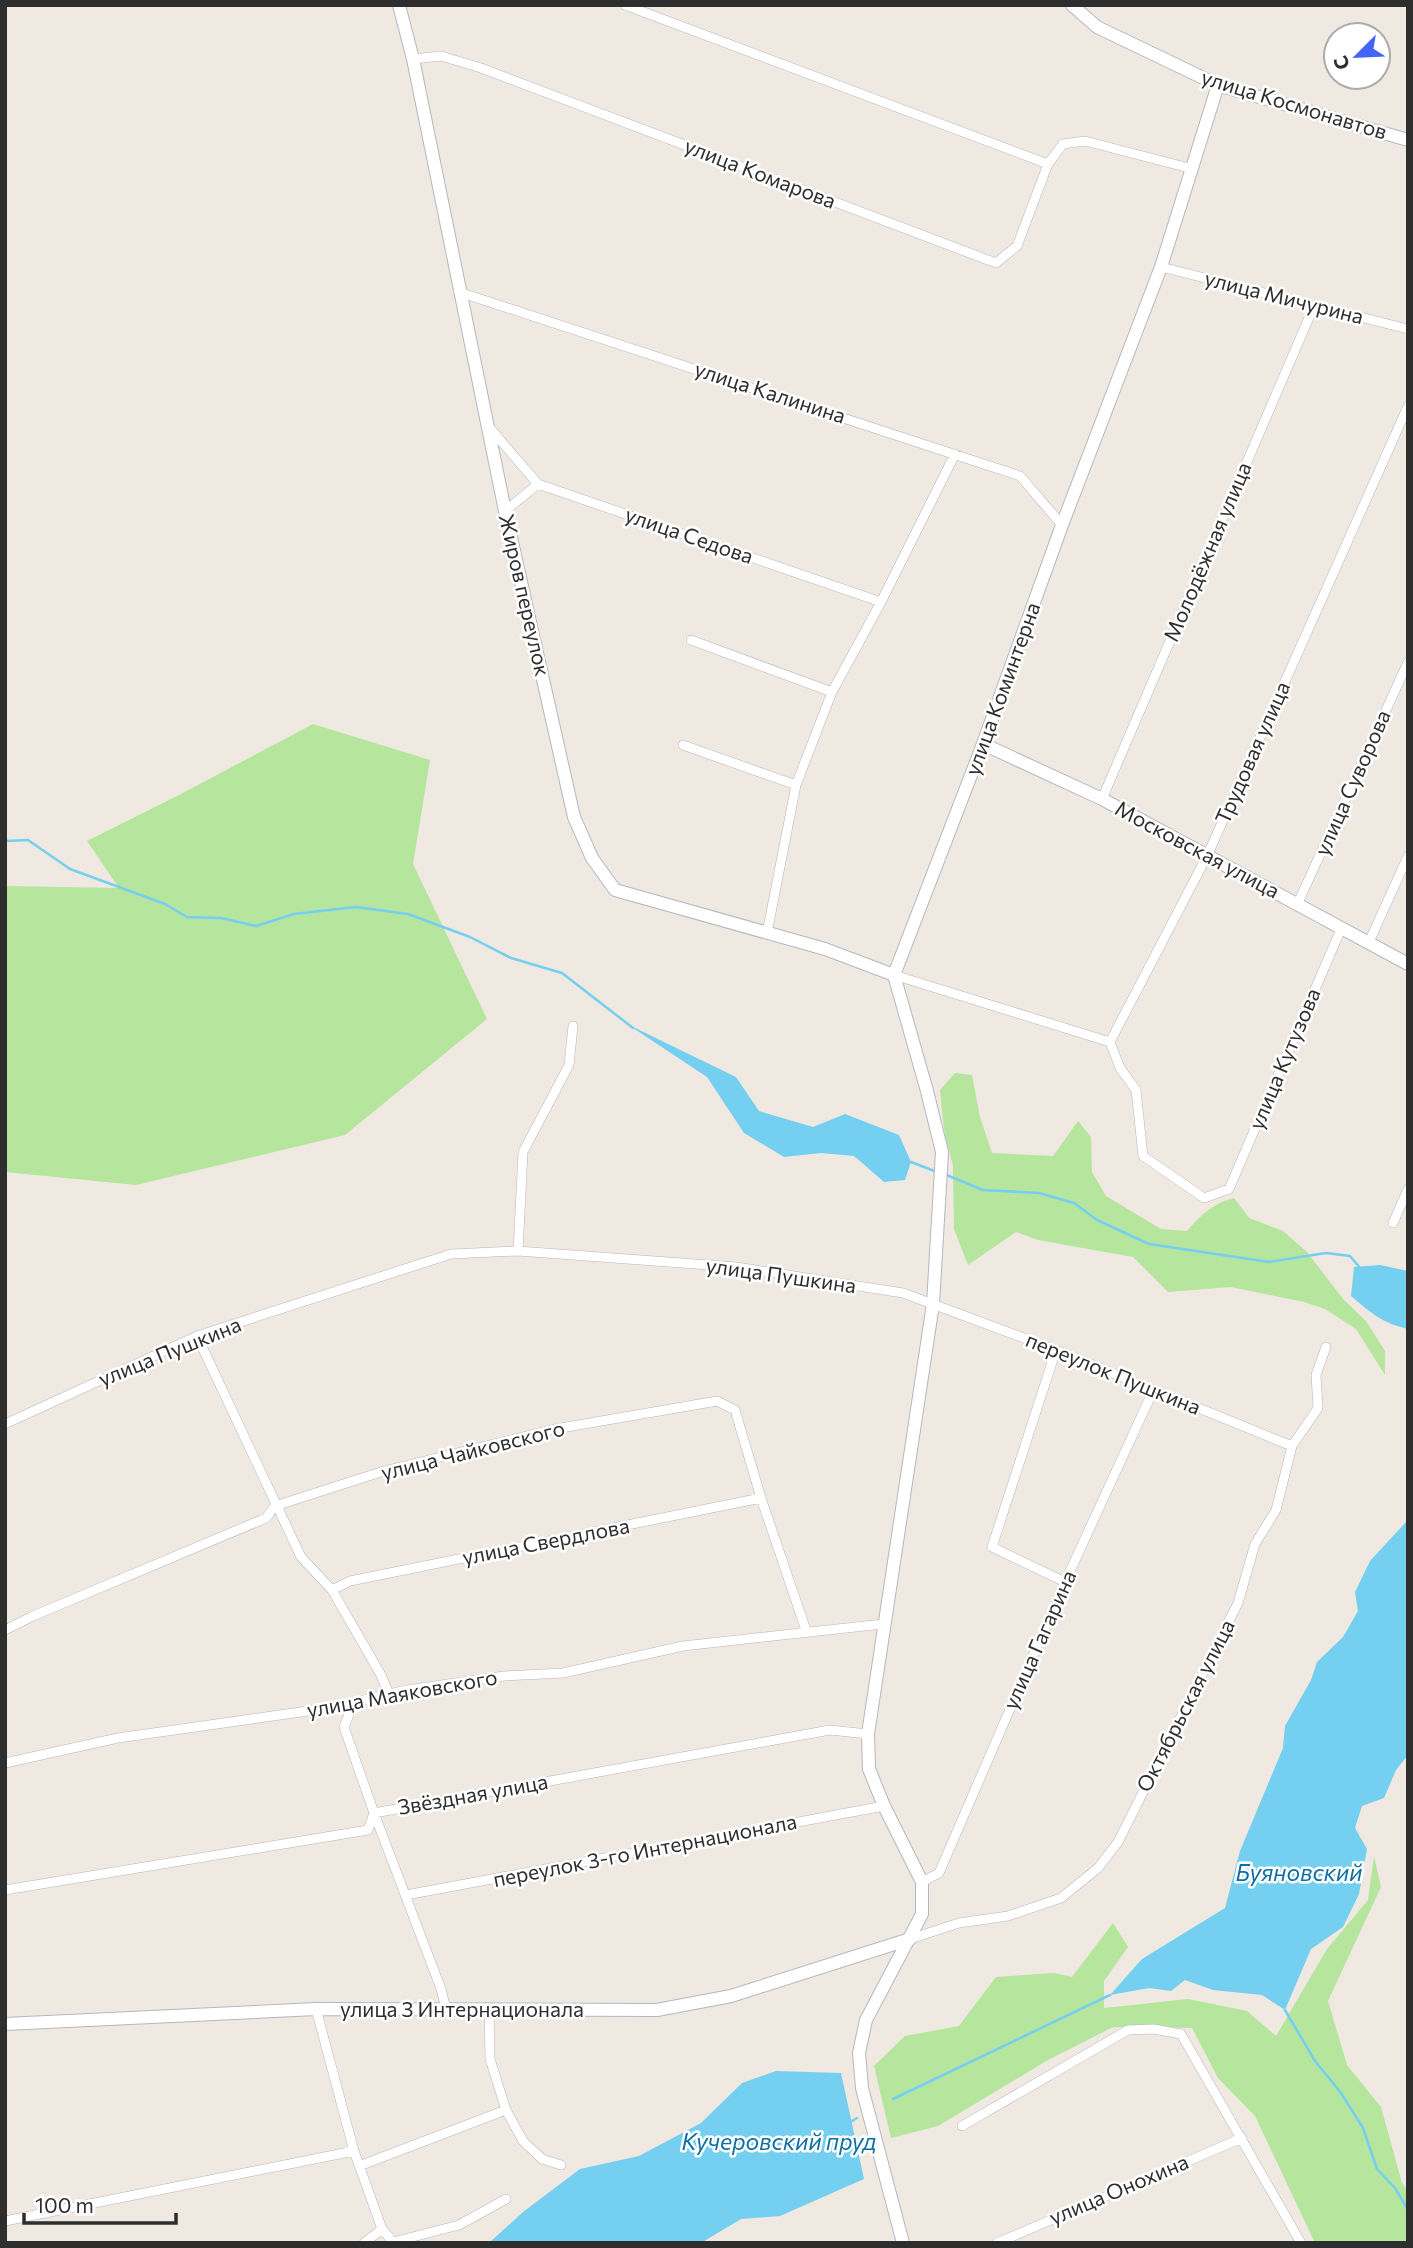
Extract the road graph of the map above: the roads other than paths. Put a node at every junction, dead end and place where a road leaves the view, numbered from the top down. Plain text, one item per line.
1 (399, 5) edge
2 (625, 5) edge
3 (1072, 5) edge
4 (413, 59) junction
5 (1218, 85) junction
6 (1408, 140) edge
7 (1048, 163) junction
8 (1193, 169) junction
9 (1161, 267) junction
10 (459, 292) junction
11 (1314, 306) junction
12 (1408, 329) edge
13 (1408, 406) edge
14 (487, 425) junction
15 (955, 454) junction
16 (538, 484) junction
17 (505, 511) junction
18 (1062, 525) junction
19 (881, 601) junction
20 (691, 640) dead end
21 (1408, 662) edge
22 (832, 692) junction
23 (983, 744) junction
24 (683, 745) dead end
25 (796, 785) junction
26 (1102, 799) junction
27 (1208, 854) junction
28 (1408, 856) edge
29 (1297, 905) junction
30 (1341, 929) junction
31 (767, 933) junction
32 (1369, 942) junction
33 (1408, 964) edge
34 (894, 975) junction
35 (573, 1026) dead end
36 (1110, 1042) junction
37 (1408, 1189) edge
38 (1393, 1223) dead end
39 (518, 1251) junction
40 (933, 1304) junction
41 (197, 1336) junction
42 (1326, 1347) dead end
43 (1056, 1350) junction
44 (1153, 1391) junction
45 (5, 1424) edge
46 (1292, 1446) junction
47 (761, 1499) junction
48 (275, 1506) junction
49 (1065, 1582) junction
50 (332, 1590) junction
51 (883, 1624) junction
52 (5, 1630) edge
53 (807, 1633) junction
54 (389, 1694) junction
55 (354, 1702) junction
56 (868, 1734) junction
57 (5, 1763) edge
58 (884, 1806) junction
59 (374, 1814) junction
60 (922, 1882) junction
61 (5, 1890) edge
62 (406, 1895) junction
63 (910, 1939) junction
64 (316, 2009) junction
65 (446, 2010) junction
66 (489, 2010) junction
67 (5, 2024) edge
68 (506, 2110) junction
69 (962, 2126) dead end
70 (1242, 2138) junction
71 (354, 2151) junction
72 (561, 2165) dead end
73 (359, 2166) junction
74 (506, 2199) dead end
75 (5, 2221) edge
76 (382, 2229) junction
77 (364, 2243) edge
78 (903, 2243) edge
79 (997, 2243) edge
80 (1301, 2243) edge

1 - 4 street, Жиров переулок
2 - 7 street
3 - 5 street, улица Космонавтов
4 - 7 street, улица Комарова
4 - 10 street, Жиров переулок
5 - 6 street, улица Космонавтов
5 - 8 street, улица Коминтерна
7 - 8 street
8 - 9 street, улица Коминтерна
9 - 11 street, улица Мичурина
9 - 18 street, улица Коминтерна
10 - 14 street, Жиров переулок
10 - 15 street, улица Калинина
11 - 12 street, улица Мичурина
11 - 26 street, Молодёжная улица
13 - 27 street, Трудовая улица
14 - 16 street
14 - 17 street, Жиров переулок
15 - 18 street, улица Калинина
15 - 19 street
16 - 17 street
16 - 19 street, улица Седова
17 - 31 street, Жиров переулок
18 - 23 street, улица Коминтерна
19 - 22 street
20 - 22 street
21 - 29 street, улица Суворова
22 - 25 street
23 - 26 street, Московская улица
23 - 34 street, улица Коминтерна
24 - 25 street
25 - 31 street
26 - 27 street, Московская улица
27 - 29 street, Московская улица
27 - 36 street, Трудовая улица
28 - 32 street
29 - 30 street, Московская улица
30 - 32 street, Московская улица
30 - 36 street, улица Кутузова
31 - 34 street, Жиров переулок
32 - 33 street, Московская улица
34 - 36 street
34 - 40 street
35 - 39 street
37 - 38 street
39 - 40 street, улица Пушкина
39 - 41 street, улица Пушкина
40 - 43 street, переулок Пушкина
40 - 51 street
41 - 45 street, улица Пушкина
41 - 48 street
42 - 46 street, Октябрьская улица
43 - 44 street, переулок Пушкина
43 - 49 street
44 - 46 street, переулок Пушкина
44 - 49 street, улица Гагарина
46 - 63 street, Октябрьская улица
47 - 48 street, улица Чайковского
47 - 50 street, улица Свердлова
47 - 53 street, улица Чайковского
48 - 50 street
48 - 52 street, улица Чайковского
49 - 60 street, улица Гагарина
50 - 54 street
51 - 53 street, улица Маяковского
51 - 56 street
53 - 54 street, улица Маяковского
54 - 55 street, улица Маяковского
55 - 57 street, улица Маяковского
55 - 59 street
56 - 58 street
56 - 59 street, Звёздная улица
58 - 60 street
58 - 62 street, переулок 3-го Интернационала
59 - 61 street, Звёздная улица
59 - 62 street
60 - 63 street
62 - 65 street
63 - 66 street, улица 3 Интернационала
63 - 78 street
64 - 65 street, улица 3 Интернационала
64 - 67 street, улица 3 Интернационала
64 - 71 street
65 - 66 street, улица 3 Интернационала
66 - 68 street
68 - 72 street
68 - 73 street
69 - 70 street
70 - 79 street, улица Онохина
70 - 80 street
71 - 73 street
71 - 75 street
73 - 76 street
74 - 76 street
76 - 77 street

